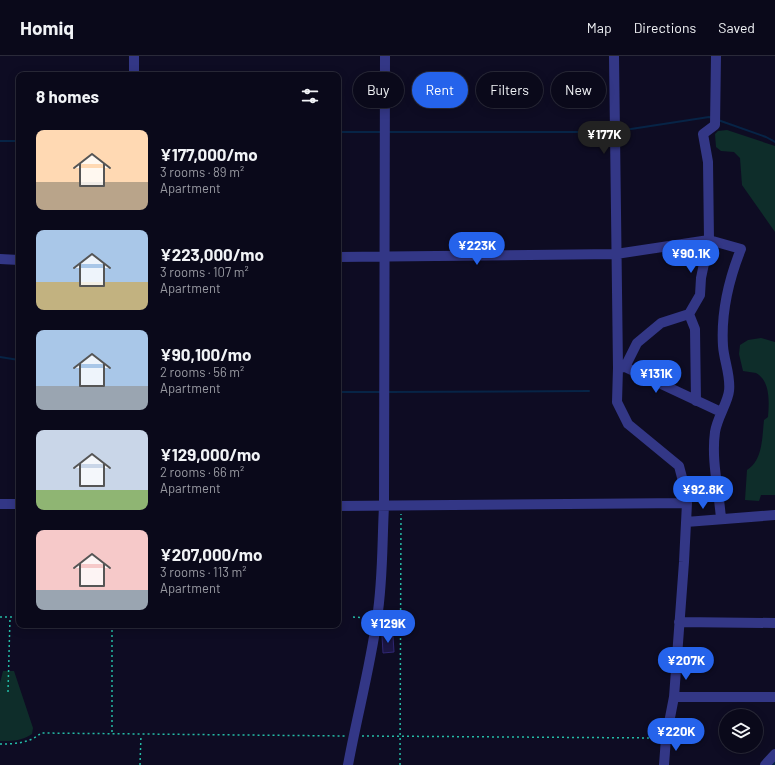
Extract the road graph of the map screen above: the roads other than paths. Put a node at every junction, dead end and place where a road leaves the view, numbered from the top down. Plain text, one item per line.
1 (134, 56) edge
2 (385, 56) edge
3 (614, 56) edge
4 (716, 56) edge
5 (134, 72) edge
6 (709, 240) junction
7 (616, 254) junction
8 (384, 256) junction
9 (341, 257) edge
10 (0, 259) edge
11 (16, 260) edge
12 (689, 314) junction
13 (621, 368) junction
14 (696, 401) junction
15 (721, 412) junction
16 (687, 503) junction
17 (0, 504) edge
18 (16, 504) edge
19 (341, 506) edge
20 (384, 506) junction
21 (775, 515) edge
22 (721, 519) junction
23 (686, 522) junction
24 (679, 622) junction
25 (775, 623) edge
26 (674, 697) junction
27 (775, 697) edge
28 (775, 754) edge
29 (348, 765) edge
30 (664, 765) edge
31 (765, 765) edge

1 - 5 street
2 - 8 street
3 - 7 street
4 - 6 street
6 - 7 street
6 - 12 street
6 - 15 street
7 - 8 street
7 - 13 street
8 - 9 street
8 - 20 street
10 - 11 street
12 - 13 street
12 - 14 street
13 - 14 street
13 - 16 street
14 - 15 street
15 - 22 street
16 - 20 street
16 - 23 street
17 - 18 street
19 - 20 street
20 - 29 street
21 - 22 street
22 - 23 street
23 - 24 street
24 - 25 street
24 - 26 street
26 - 27 street
26 - 30 street
28 - 31 street

